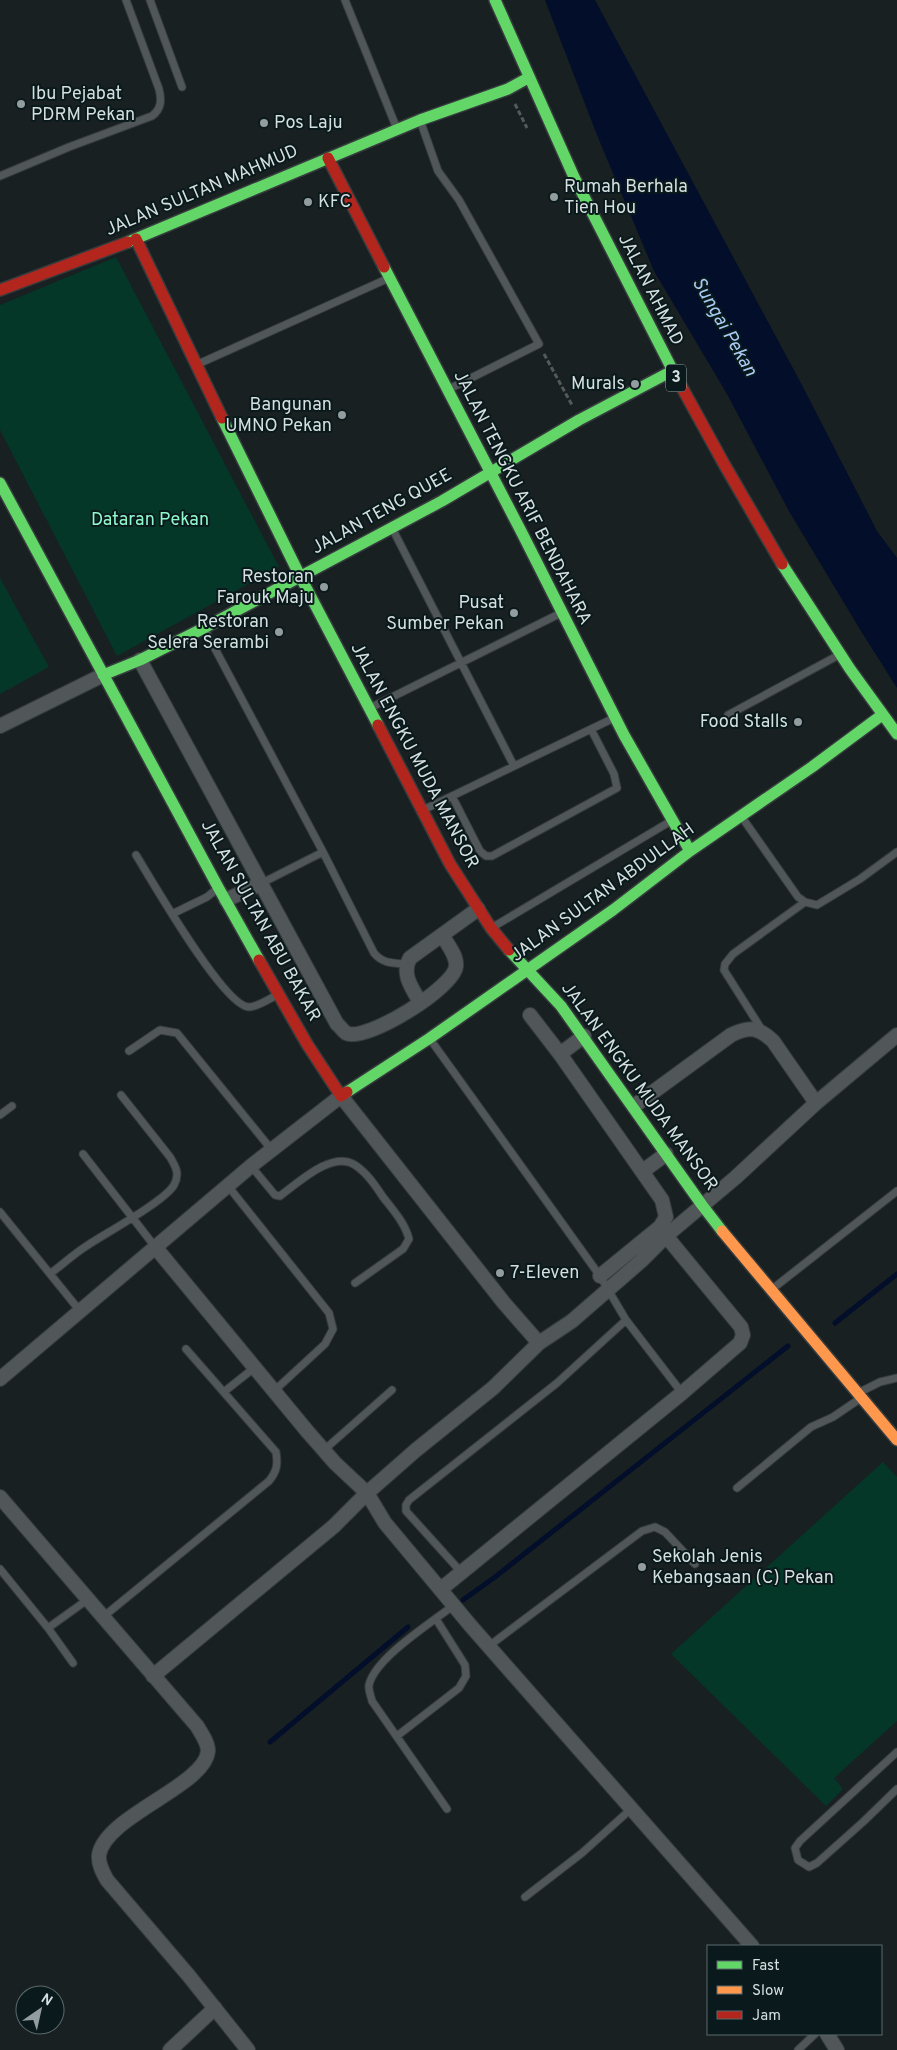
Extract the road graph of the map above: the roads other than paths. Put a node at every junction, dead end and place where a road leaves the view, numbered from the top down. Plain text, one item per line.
1 (126, 0) edge
2 (150, 0) edge
3 (344, 0) edge
4 (495, 0) edge
5 (528, 78) junction
6 (182, 87) dead end
7 (420, 120) junction
8 (398, 129) junction
9 (328, 158) junction
10 (0, 176) edge
11 (136, 239) junction
12 (389, 278) junction
13 (0, 290) edge
14 (196, 365) junction
15 (672, 371) junction
16 (447, 390) junction
17 (490, 472) junction
18 (0, 483) edge
19 (392, 528) junction
20 (300, 576) junction
21 (562, 612) junction
22 (204, 628) junction
23 (840, 654) junction
24 (140, 660) junction
25 (461, 663) junction
26 (103, 675) junction
27 (369, 708) junction
28 (728, 714) dead end
29 (882, 715) junction
30 (615, 718) junction
31 (0, 726) edge
32 (591, 729) junction
33 (897, 734) edge
34 (514, 766) junction
35 (452, 796) junction
36 (421, 811) junction
37 (741, 816) junction
38 (671, 821) junction
39 (690, 851) junction
40 (323, 852) junction
41 (897, 853) edge
42 (136, 855) dead end
43 (260, 884) junction
44 (218, 887) junction
45 (226, 900) junction
46 (805, 902) junction
47 (478, 909) junction
48 (172, 914) junction
49 (491, 928) junction
50 (442, 935) junction
51 (406, 964) junction
52 (528, 970) junction
53 (278, 994) junction
54 (420, 1002) junction
55 (530, 1014) dead end
56 (764, 1033) junction
57 (897, 1035) edge
58 (584, 1036) junction
59 (430, 1038) junction
60 (129, 1051) dead end
61 (560, 1054) junction
62 (121, 1095) dead end
63 (341, 1096) junction
64 (816, 1103) junction
65 (12, 1106) dead end
66 (634, 1106) junction
67 (0, 1115) edge
68 (271, 1150) junction
69 (83, 1154) dead end
70 (666, 1154) junction
71 (251, 1166) junction
72 (643, 1171) junction
73 (228, 1186) junction
74 (897, 1191) edge
75 (702, 1205) junction
76 (0, 1212) edge
77 (130, 1217) junction
78 (666, 1236) junction
79 (156, 1248) junction
80 (51, 1273) junction
81 (600, 1276) junction
82 (355, 1283) dead end
83 (608, 1289) junction
84 (770, 1290) junction
85 (80, 1311) junction
86 (626, 1320) junction
87 (539, 1343) junction
88 (186, 1349) dead end
89 (254, 1368) junction
90 (897, 1378) edge
91 (0, 1379) edge
92 (392, 1390) dead end
93 (225, 1391) junction
94 (274, 1391) junction
95 (682, 1393) junction
96 (859, 1395) junction
97 (897, 1440) edge
98 (324, 1450) junction
99 (737, 1488) dead end
100 (367, 1493) junction
101 (0, 1498) edge
102 (694, 1564) dead end
103 (0, 1569) edge
104 (462, 1572) junction
105 (441, 1589) junction
106 (87, 1600) junction
107 (454, 1605) junction
108 (102, 1618) junction
109 (436, 1619) junction
110 (48, 1628) junction
111 (489, 1646) junction
112 (74, 1663) dead end
113 (153, 1676) junction
114 (397, 1736) junction
115 (897, 1752) edge
116 (897, 1789) edge
117 (447, 1809) dead end
118 (631, 1809) junction
119 (525, 1897) dead end
120 (751, 1945) edge
121 (215, 2008) junction
122 (814, 2035) edge
123 (828, 2035) edge
124 (170, 2050) edge
125 (248, 2050) edge
126 (798, 2050) edge
127 (837, 2050) edge

1 - 10 lane
2 - 6 lane
3 - 8 lane
4 - 5 main road, JALAN AHMAD / 3
5 - 7 main road, JALAN SULTAN MAHMUD
5 - 15 main road, JALAN AHMAD / 3
7 - 8 main road, JALAN SULTAN MAHMUD
7 - 16 lane
8 - 9 main road, JALAN SULTAN MAHMUD
9 - 11 main road, JALAN SULTAN MAHMUD
9 - 12 main road, JALAN TENGKU ARIF BENDAHARA
11 - 13 main road, JALAN SULTAN MAHMUD
11 - 14 main road, JALAN ENGKU MUDA MANSOR
12 - 14 lane
12 - 16 main road, JALAN TENGKU ARIF BENDAHARA
14 - 20 main road, JALAN ENGKU MUDA MANSOR
15 - 17 main road, JALAN TENG QUEE
15 - 23 main road, JALAN AHMAD / 3
16 - 17 main road, JALAN TENGKU ARIF BENDAHARA
17 - 19 main road, JALAN TENG QUEE
17 - 21 main road, JALAN TENGKU ARIF BENDAHARA
18 - 26 main road, JALAN SULTAN ABU BAKAR
19 - 20 main road, JALAN TENG QUEE
19 - 25 lane
20 - 22 main road, JALAN TENG QUEE
20 - 27 main road, JALAN ENGKU MUDA MANSOR
21 - 25 lane
21 - 30 main road, JALAN TENGKU ARIF BENDAHARA
22 - 24 main road, JALAN TENG QUEE
22 - 40 lane
23 - 28 lane
23 - 29 main road, JALAN AHMAD / 3
24 - 26 main road, JALAN TENG QUEE
24 - 43 street
25 - 27 lane
25 - 34 lane
26 - 31 street
26 - 44 main road, JALAN SULTAN ABU BAKAR
27 - 36 main road, JALAN ENGKU MUDA MANSOR
29 - 33 main road, JALAN AHMAD / 3
29 - 37 main road, JALAN SULTAN ABDULLAH
30 - 32 lane
30 - 38 main road, JALAN TENGKU ARIF BENDAHARA
32 - 34 lane
32 - 35 lane
34 - 35 lane
35 - 36 lane
36 - 47 main road, JALAN ENGKU MUDA MANSOR
37 - 39 main road, JALAN SULTAN ABDULLAH
37 - 46 lane
38 - 39 main road, JALAN TENGKU ARIF BENDAHARA
38 - 49 lane
39 - 52 main road, JALAN SULTAN ABDULLAH
40 - 43 lane
40 - 51 lane
41 - 46 lane
42 - 48 lane
43 - 45 street
43 - 54 street
44 - 45 main road, JALAN SULTAN ABU BAKAR
44 - 48 lane
45 - 53 main road, JALAN SULTAN ABU BAKAR
46 - 56 lane
47 - 49 main road, JALAN ENGKU MUDA MANSOR
47 - 50 street
48 - 53 lane
49 - 52 main road, JALAN ENGKU MUDA MANSOR
50 - 51 street
50 - 54 street
51 - 54 street
52 - 58 main road, JALAN ENGKU MUDA MANSOR
52 - 59 main road, JALAN SULTAN ABDULLAH
53 - 63 main road, JALAN SULTAN ABU BAKAR
55 - 61 street
56 - 64 street
56 - 66 street
57 - 64 street
58 - 61 street
58 - 66 main road, JALAN ENGKU MUDA MANSOR
59 - 63 main road, JALAN SULTAN ABDULLAH
59 - 81 lane
60 - 68 lane
61 - 72 street
62 - 77 lane
63 - 68 street
63 - 87 street, JALAN SULTAN ABU BAKAR
64 - 75 street
65 - 67 lane
66 - 70 main road, JALAN ENGKU MUDA MANSOR
68 - 71 street
69 - 77 lane
70 - 72 street
70 - 75 main road, JALAN ENGKU MUDA MANSOR
71 - 73 street
71 - 82 lane
72 - 81 street
73 - 79 street
73 - 94 lane
74 - 84 lane
75 - 78 street
75 - 84 main road, JALAN ENGKU MUDA MANSOR
76 - 80 lane
77 - 79 lane
77 - 80 lane
78 - 83 street
78 - 95 street
79 - 85 street
79 - 89 street
80 - 85 lane
81 - 83 lane
83 - 86 lane
83 - 87 street
84 - 96 main road, JALAN ENGKU MUDA MANSOR
85 - 91 street
86 - 95 lane
86 - 104 lane
87 - 100 street
88 - 93 lane
89 - 93 lane
89 - 94 street
90 - 96 lane
92 - 98 lane
93 - 108 lane
94 - 98 street
95 - 104 street
96 - 97 main road, JALAN ENGKU MUDA MANSOR
96 - 99 lane
98 - 100 street
100 - 105 street
100 - 113 street
101 - 106 street
102 - 111 lane
103 - 110 lane
104 - 105 street
105 - 107 street
106 - 108 street
106 - 110 lane
107 - 109 lane
107 - 111 street
108 - 113 street
109 - 114 lane
109 - 114 lane
110 - 112 lane
111 - 118 street
113 - 121 street
114 - 117 lane
115 - 116 lane
118 - 119 lane
118 - 120 street
121 - 124 street
121 - 125 street
122 - 126 lane
123 - 127 street

